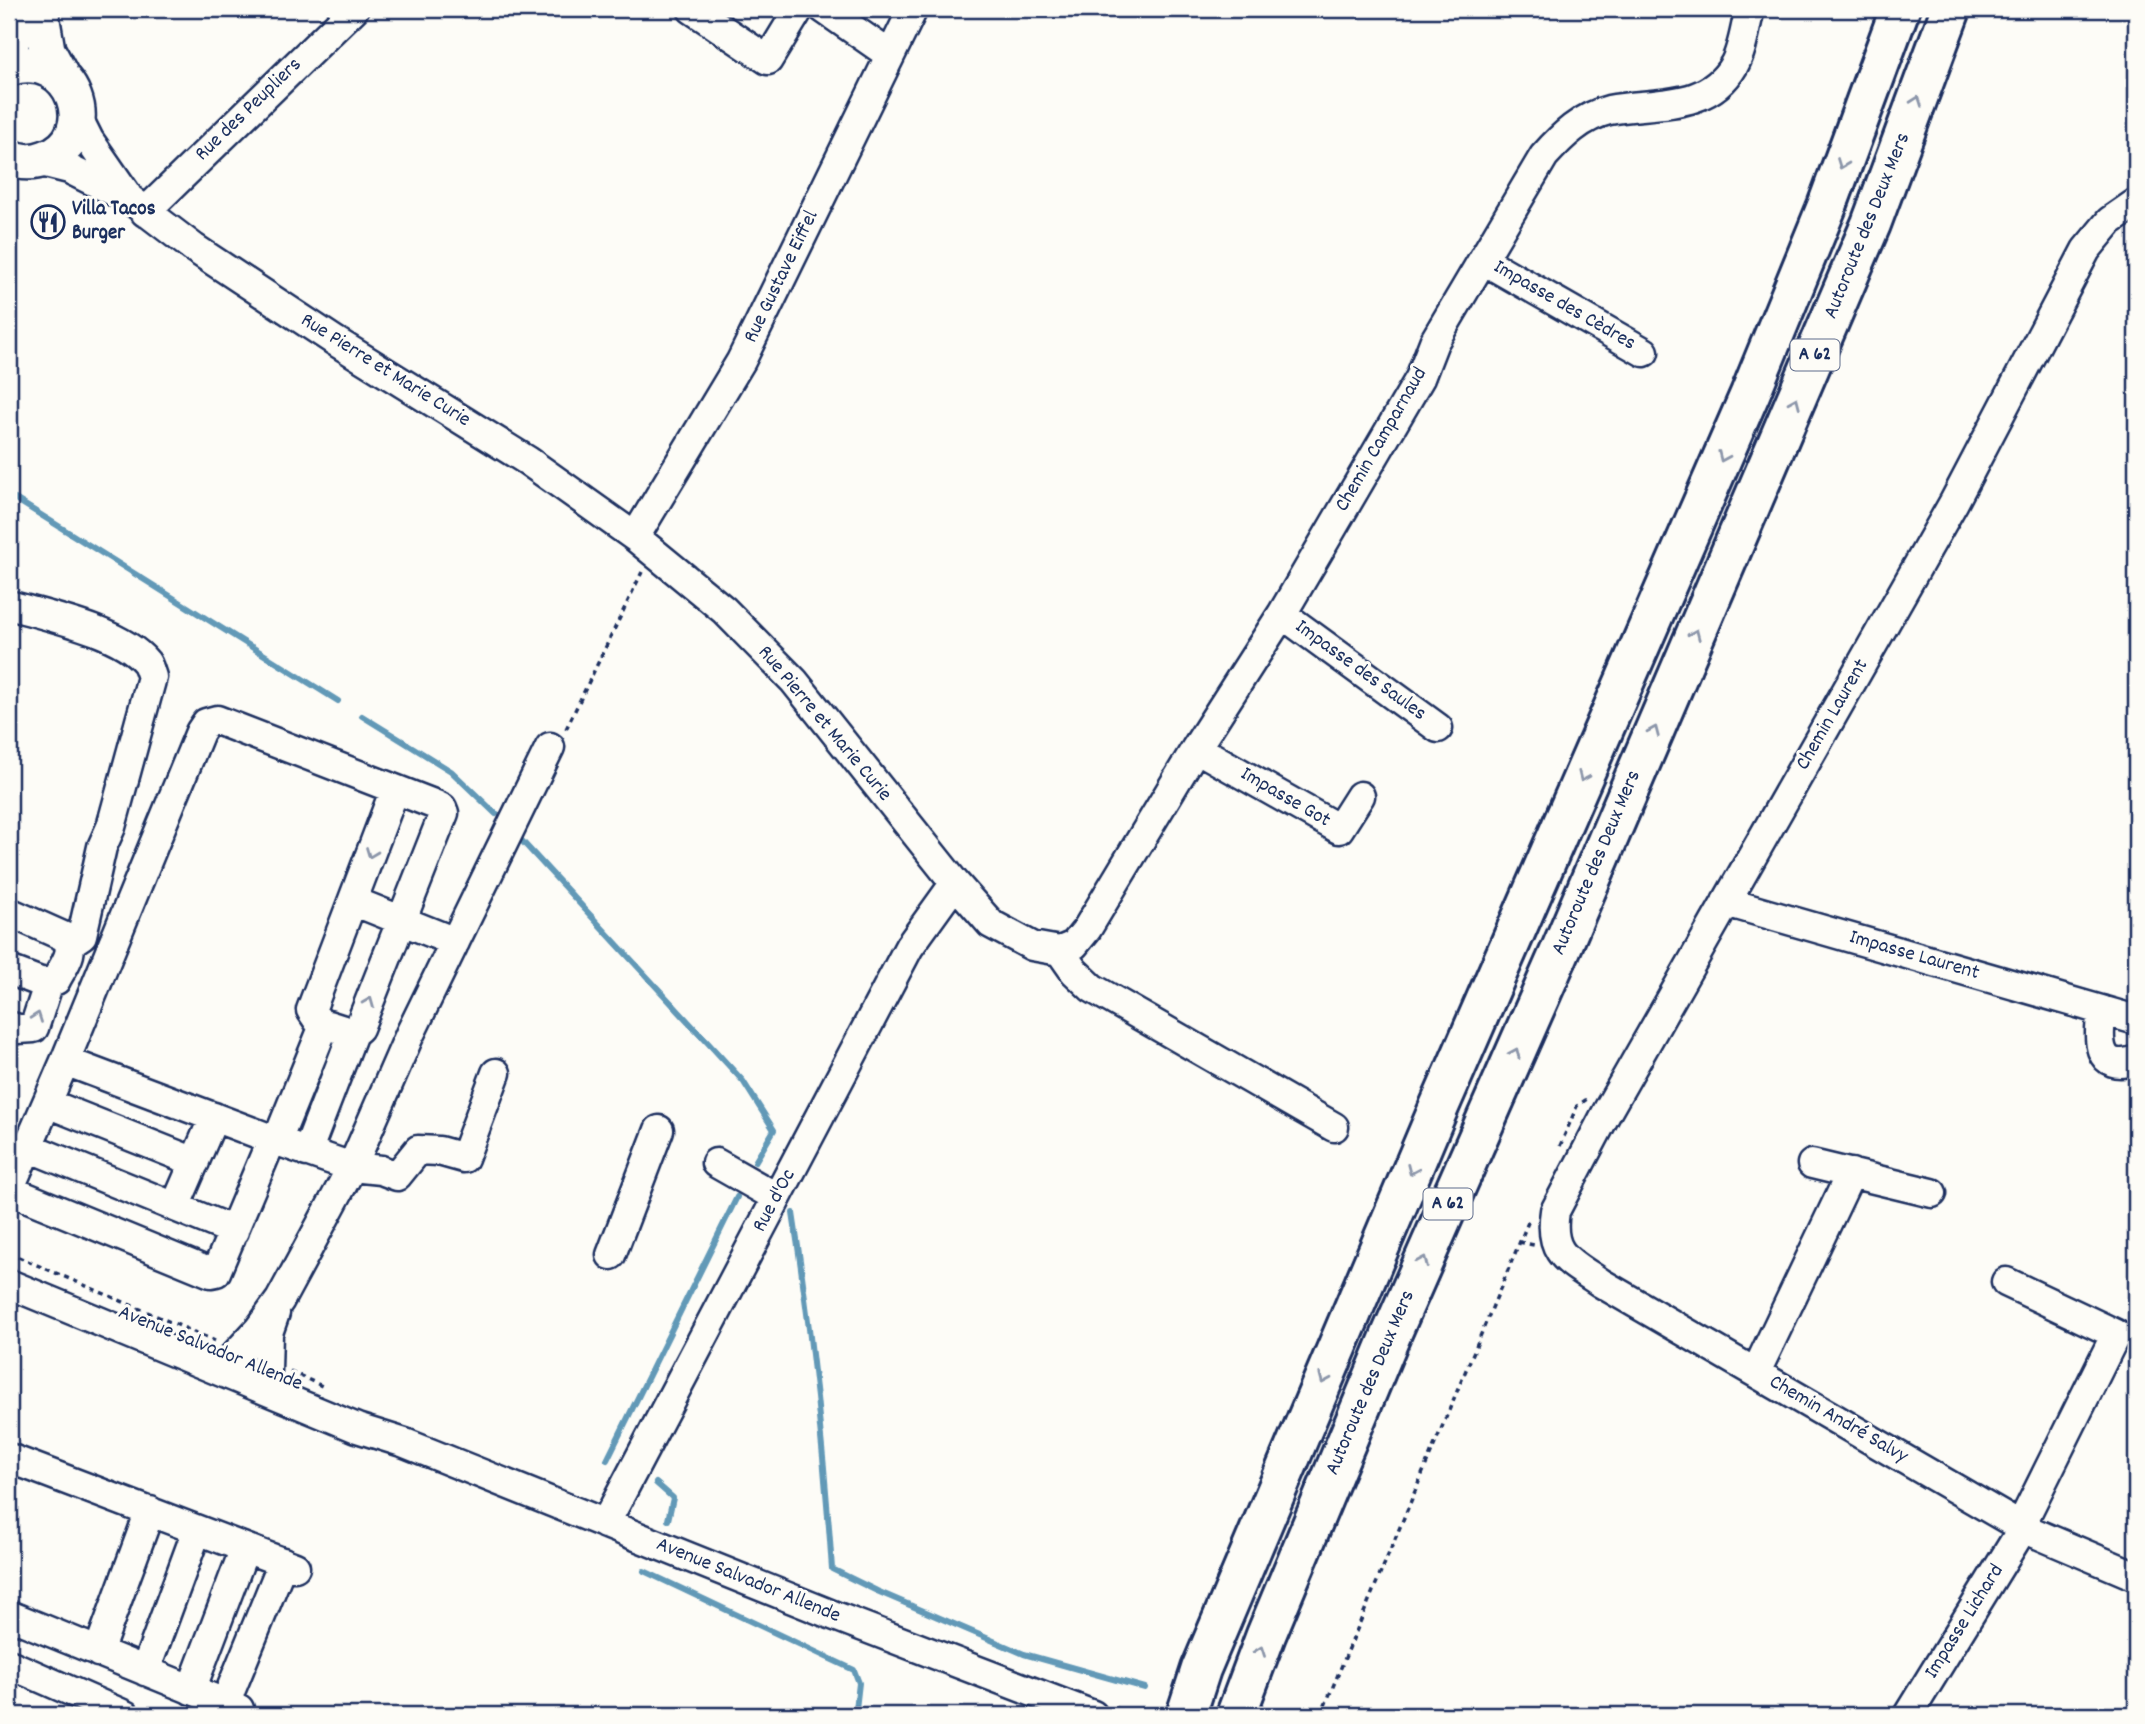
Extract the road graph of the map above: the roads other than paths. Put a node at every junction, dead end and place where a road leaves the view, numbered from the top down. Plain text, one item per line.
1 (18, 9) edge
2 (40, 9) edge
3 (354, 9) edge
4 (692, 9) edge
5 (799, 9) edge
6 (824, 9) edge
7 (913, 9) edge
8 (1750, 9) edge
9 (1900, 9) edge
10 (1951, 9) edge
11 (9, 52) edge
12 (890, 55) junction
13 (9, 68) edge
14 (61, 76) junction
15 (77, 116) junction
16 (21, 166) edge
17 (2136, 203) edge
18 (138, 206) junction
19 (1483, 260) junction
20 (1644, 352) dead end
21 (645, 545) junction
22 (9, 605) edge
23 (1282, 614) junction
24 (1438, 727) dead end
25 (550, 747) road end
26 (1196, 748) junction
27 (395, 789) junction
28 (1360, 796) dead end
29 (955, 883) junction
30 (353, 901) junction
31 (1726, 902) junction
32 (9, 912) edge
33 (402, 920) junction
34 (455, 942) junction
35 (70, 943) junction
36 (1060, 951) junction
37 (9, 970) edge
38 (49, 982) junction
39 (2102, 1010) junction
40 (2136, 1020) edge
41 (9, 1026) edge
42 (323, 1028) junction
43 (354, 1033) junction
44 (2136, 1060) edge
45 (65, 1061) junction
46 (496, 1073) dead end
47 (47, 1103) junction
48 (214, 1117) junction
49 (1334, 1127) dead end
50 (659, 1130) dead end
51 (276, 1142) junction
52 (28, 1147) junction
53 (307, 1152) junction
54 (195, 1162) junction
55 (716, 1163) dead end
56 (1811, 1164) dead end
57 (352, 1167) junction
58 (1851, 1173) junction
59 (9, 1190) edge
60 (1932, 1193) dead end
61 (776, 1197) junction
62 (175, 1207) junction
63 (234, 1231) junction
64 (1553, 1241) joint
65 (611, 1255) dead end
66 (9, 1268) edge
67 (2006, 1282) dead end
68 (9, 1284) edge
69 (242, 1367) junction
70 (1756, 1372) junction
71 (9, 1458) edge
72 (150, 1511) junction
73 (605, 1524) junction
74 (2022, 1528) junction
75 (197, 1530) junction
76 (246, 1548) junction
77 (2136, 1576) edge
78 (9, 1615) edge
79 (98, 1652) junction
80 (9, 1664) edge
81 (1201, 1668) junction
82 (145, 1671) junction
83 (191, 1690) junction
84 (125, 1715) edge
85 (1092, 1715) edge
86 (1179, 1715) edge
87 (1186, 1715) edge
88 (1236, 1715) edge
89 (1908, 1715) edge

1 - 11 main road
2 - 14 main road
3 - 18 street, Rue des Peupliers
4 - 5 street
6 - 12 street
7 - 12 street, Rue Gustave Eiffel
8 - 19 street, Chemin Camparnaud
9 -> 81 highway, Autoroute des Deux Mers / A 62
88 -> 10 highway, Autoroute des Deux Mers / A 62
12 - 21 street, Rue Gustave Eiffel
13 - 14 main road
14 - 15 main road
15 - 16 main road
15 - 18 street, Rue Pierre et Marie Curie
16 - 18 street, Rue Pierre et Marie Curie
17 - 31 street, Chemin Laurent
18 - 21 street, Rue Pierre et Marie Curie
19 - 20 street, Impasse des Cèdres
19 - 23 street, Chemin Camparnaud
21 - 29 street, Rue Pierre et Marie Curie
22 - 35 street
23 - 24 street, Impasse des Saules
23 - 26 street, Chemin Camparnaud
25 - 34 street
26 - 28 street, Impasse Got
26 - 36 street, Chemin Camparnaud
27 -> 30 street
27 - 33 street
27 - 45 street
29 - 36 street, Rue Pierre et Marie Curie
29 - 61 street, Rue d'Oc
30 - 33 street
30 - 42 street
31 - 39 street, Impasse Laurent
31 - 64 street, Chemin Laurent
32 - 35 street
33 - 34 street
43 -> 33 street
34 - 57 street
35 - 38 street
36 - 49 street
37 - 38 street
41 -> 38 street
39 - 40 street, Impasse Laurent
39 - 44 street
42 - 43 street
42 - 51 street
43 - 53 street
45 - 47 street
45 - 48 street
46 - 57 street
47 - 52 street
47 - 54 street
48 - 51 street
48 - 54 street
50 - 65 street
51 - 53 street
51 - 63 street
52 - 59 street
52 - 62 street
53 - 57 street
54 - 62 street
55 - 61 street
56 - 58 street
57 - 69 street
58 - 60 street
58 - 70 street
59 - 63 street
61 - 73 street, Rue d'Oc
62 - 63 street
64 - 70 street, Chemin André Salvy
66 - 69 street, Avenue Salvador Allende
67 - 74 street, Impasse Lichard
68 - 69 street, Avenue Salvador Allende
69 - 73 street, Avenue Salvador Allende
70 - 74 street, Chemin André Salvy
71 - 72 street
72 - 75 street
72 - 79 street
73 - 85 street, Avenue Salvador Allende
74 - 77 street, Chemin André Salvy
74 - 89 street, Impasse Lichard
75 - 76 street
75 - 82 street
76 - 83 street
76 - 83 street
78 - 79 street
79 - 82 street
80 - 84 street
81 - 86 highway
81 - 87 highway, Autoroute des Deux Mers / A 62
82 - 83 street

